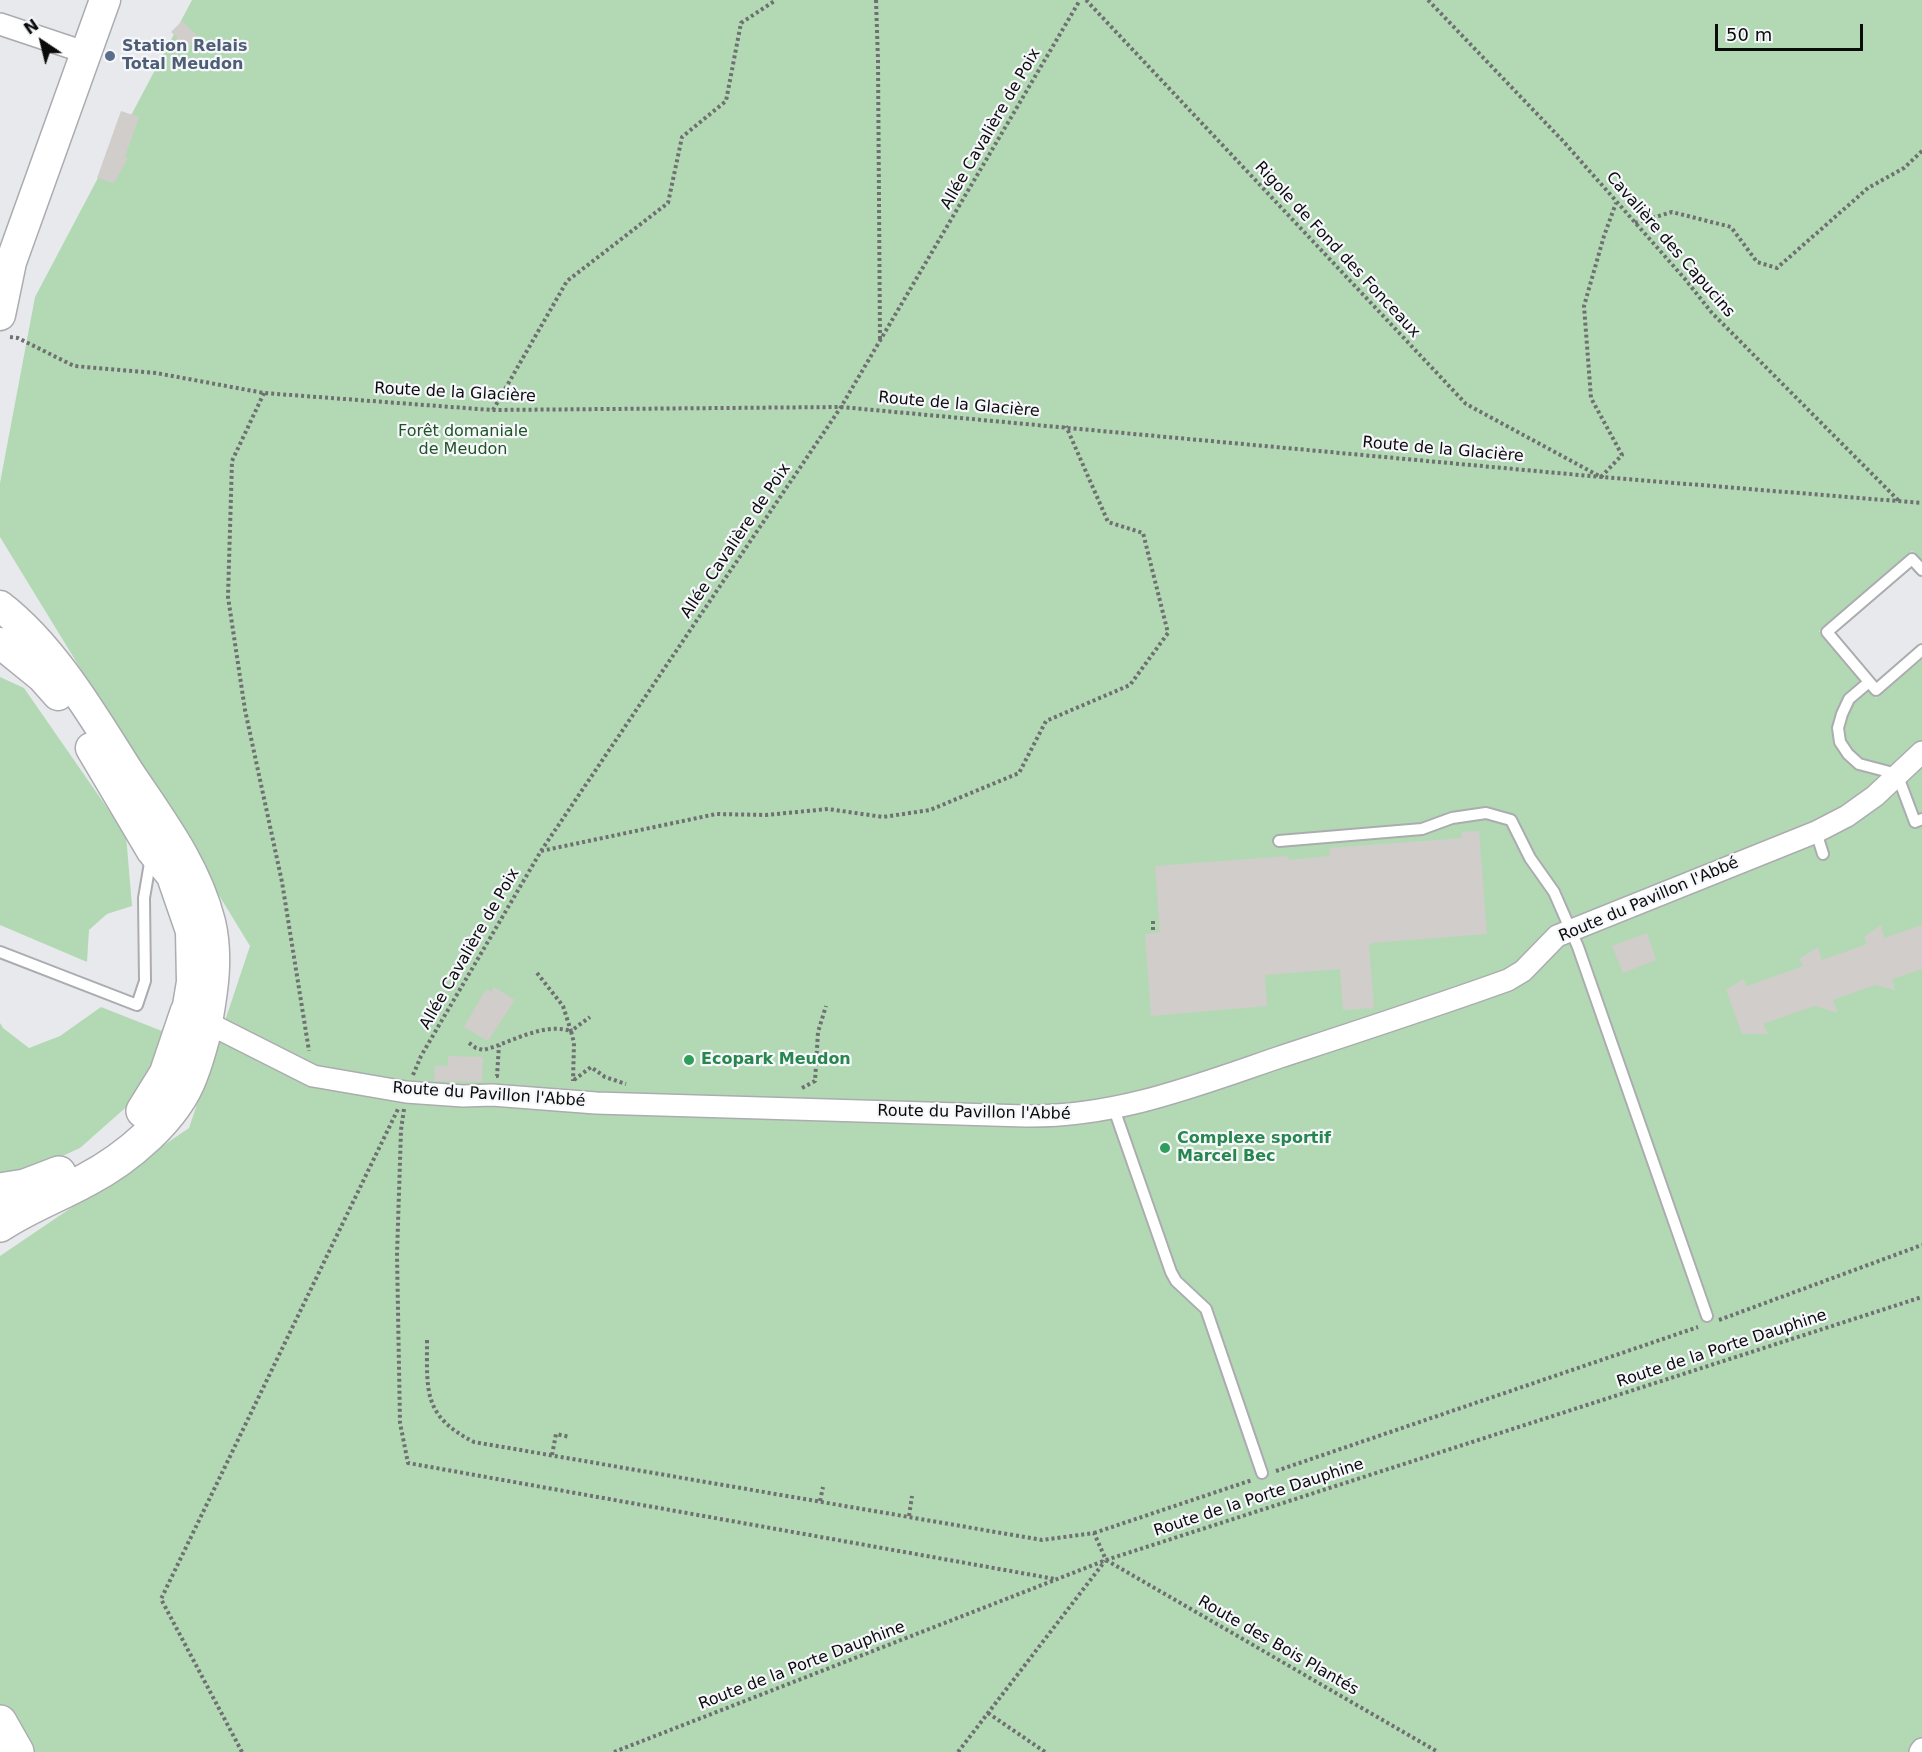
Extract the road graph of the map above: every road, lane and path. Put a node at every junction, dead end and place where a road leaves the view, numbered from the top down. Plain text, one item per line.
1 (105, 0) edge
2 (776, 0) edge
3 (876, 0) edge
4 (1080, 0) edge
5 (1086, 0) edge
6 (1428, 0) edge
7 (5, 29) edge
8 (87, 53) junction
9 (1922, 150) edge
10 (1616, 203) junction
11 (1635, 224) junction
12 (0, 315) edge
13 (0, 334) edge
14 (880, 342) junction
15 (264, 393) junction
16 (841, 407) junction
17 (492, 410) junction
18 (1066, 426) junction
19 (1601, 477) junction
20 (1900, 501) junction
21 (1922, 503) edge
22 (1922, 570) edge
23 (0, 606) edge
24 (6, 650) edge
25 (1922, 650) edge
26 (1869, 682) junction
27 (1922, 752) edge
28 (1897, 774) junction
29 (1922, 819) edge
30 (1816, 832) junction
31 (1279, 841) dead end
32 (152, 851) junction
33 (541, 851) junction
34 (1823, 854) dead end
35 (1153, 921) dead end
36 (1570, 930) junction
37 (1153, 933) dead end
38 (0, 952) edge
39 (537, 973) dead end
40 (826, 1006) dead end
41 (197, 1017) junction
42 (590, 1017) dead end
43 (571, 1031) junction
44 (469, 1043) dead end
45 (499, 1045) junction
46 (498, 1072) dead end
47 (313, 1076) junction
48 (629, 1085) dead end
49 (573, 1091) junction
50 (794, 1091) dead end
51 (406, 1092) junction
52 (1114, 1109) junction
53 (0, 1190) edge
54 (0, 1225) edge
55 (1922, 1245) edge
56 (1922, 1297) edge
57 (1708, 1320) joint
58 (1698, 1327) dead end
59 (427, 1340) dead end
60 (570, 1437) dead end
61 (552, 1455) junction
62 (1266, 1474) junction
63 (823, 1487) dead end
64 (912, 1496) dead end
65 (820, 1501) junction
66 (909, 1516) junction
67 (1094, 1533) junction
68 (1106, 1560) junction
69 (1056, 1580) junction
70 (988, 1713) junction
71 (0, 1722) edge
72 (17, 1752) edge
73 (242, 1752) edge
74 (614, 1752) edge
75 (958, 1752) edge
76 (1046, 1752) edge
77 (1438, 1752) edge

1 - 8 street
2 - 17 path
3 - 14 path
4 - 14 path, Allée Cavalière de Poix
5 - 19 path, Rigole de Fond des Fonceaux
6 - 10 path, Cavalière des Capucins
7 - 8 street
8 - 12 street
9 - 11 path
10 - 11 path, Cavalière des Capucins
10 - 19 path
11 - 20 path, Cavalière des Capucins
13 - 15 path, Route de la Glacière
14 - 16 path, Allée Cavalière de Poix
15 - 17 path, Route de la Glacière
15 - 47 path
16 - 17 path, Route de la Glacière
16 - 18 path, Route de la Glacière
16 - 33 path, Allée Cavalière de Poix
18 - 19 path, Route de la Glacière
18 - 33 path
19 - 20 path, Route de la Glacière
20 - 21 path, Route de la Glacière
22 - 26 lane
23 - 41 street
24 - 32 street
25 - 26 lane
26 - 28 lane
27 - 28 street, Route du Pavillon l'Abbé
28 - 29 lane
28 - 30 street, Route du Pavillon l'Abbé
30 - 34 lane
30 - 36 street, Route du Pavillon l'Abbé
31 - 36 lane
32 - 38 lane
32 - 41 street
33 - 51 path, Allée Cavalière de Poix
35 - 37 path
36 - 52 street, Route du Pavillon l'Abbé
36 - 57 lane
39 - 43 path
40 - 50 path
41 - 47 street, Route du Pavillon l'Abbé
41 - 53 highway
41 - 54 highway
42 - 43 path
43 - 45 path
43 - 49 path
44 - 45 path
45 - 46 path
47 - 51 street, Route du Pavillon l'Abbé
48 - 49 path
49 - 51 street, Route du Pavillon l'Abbé
49 - 52 street, Route du Pavillon l'Abbé
51 - 69 path
51 - 73 path
52 - 62 lane
55 - 57 path
56 - 68 path, Route de la Porte Dauphine
58 - 62 path
59 - 61 path
60 - 61 path
61 - 65 path
62 - 67 path
63 - 65 path
64 - 66 path
65 - 66 path
66 - 67 path
67 - 68 path
68 - 69 path, Route de la Porte Dauphine
68 - 70 path
68 - 77 path, Route des Bois Plantés
69 - 74 path, Route de la Porte Dauphine
70 - 75 path
70 - 76 path
71 - 72 highway

